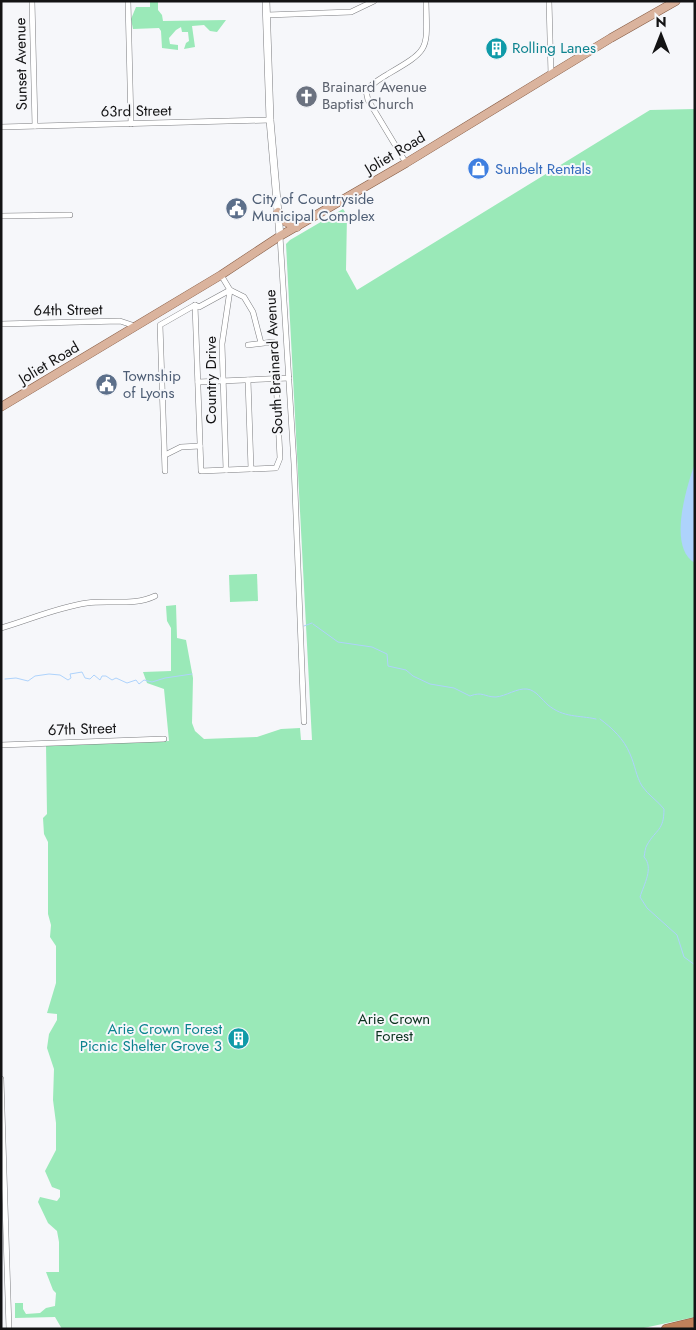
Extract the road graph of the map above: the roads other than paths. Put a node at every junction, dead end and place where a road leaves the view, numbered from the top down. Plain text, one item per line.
1 (32, 1) edge
2 (128, 1) edge
3 (266, 1) edge
4 (374, 1) edge
5 (426, 1) edge
6 (549, 1) edge
7 (676, 1) edge
8 (267, 15) junction
9 (551, 75) junction
10 (270, 120) junction
11 (131, 124) junction
12 (35, 126) junction
13 (1, 127) edge
14 (406, 163) junction
15 (278, 212) junction
16 (70, 215) dead end
17 (1, 216) edge
18 (297, 226) junction
19 (280, 236) junction
20 (221, 275) junction
21 (230, 290) junction
22 (195, 305) junction
23 (1, 324) edge
24 (135, 326) junction
25 (274, 342) dead end
26 (261, 343) junction
27 (248, 345) dead end
28 (289, 378) junction
29 (276, 379) junction
30 (248, 380) junction
31 (222, 381) junction
32 (198, 382) junction
33 (1, 407) edge
34 (200, 446) junction
35 (165, 455) junction
36 (251, 469) junction
37 (166, 470) dead end
38 (226, 470) junction
39 (155, 596) dead end
40 (1, 628) edge
41 (304, 722) dead end
42 (164, 740) dead end
43 (1, 745) edge
44 (1, 1079) edge
45 (2, 1134) edge
46 (4, 1241) edge
47 (695, 1323) edge
48 (9, 1329) edge
49 (666, 1329) edge
50 (672, 1329) edge

1 - 12 street, Sunset Avenue
2 - 11 street
3 - 8 street, South Brainard Avenue
4 - 8 street
5 - 14 street
6 - 9 street
7 - 9 main road, Joliet Road
8 - 10 street, South Brainard Avenue
9 - 14 main road, Joliet Road
10 - 11 street, 63rd Street
10 - 15 street, South Brainard Avenue
11 - 12 street, 63rd Street
12 - 13 street, 63rd Street
14 - 18 main road, Joliet Road
15 - 18 main road
15 - 19 street, South Brainard Avenue
16 - 17 street
18 - 19 main road, Joliet Road
19 - 20 main road, Joliet Road
19 - 28 street, South Brainard Avenue
20 - 21 street
20 - 24 main road, Joliet Road
21 - 22 street
21 - 26 street
21 - 31 street, Country Drive
22 - 32 street
22 - 35 street
23 - 24 street, 64th Street
24 - 33 main road, Joliet Road
25 - 26 street
26 - 27 street
28 - 29 street
28 - 41 street, South Brainard Avenue
29 - 30 street
29 - 36 street
30 - 31 street
30 - 36 street
31 - 32 street
31 - 38 street, Country Drive
32 - 34 street
34 - 35 street
34 - 38 street
35 - 37 street
36 - 38 street
39 - 40 street
42 - 43 street, 67th Street
44 - 45 street
45 - 46 street
46 - 48 street
47 - 49 highway
47 - 50 highway

